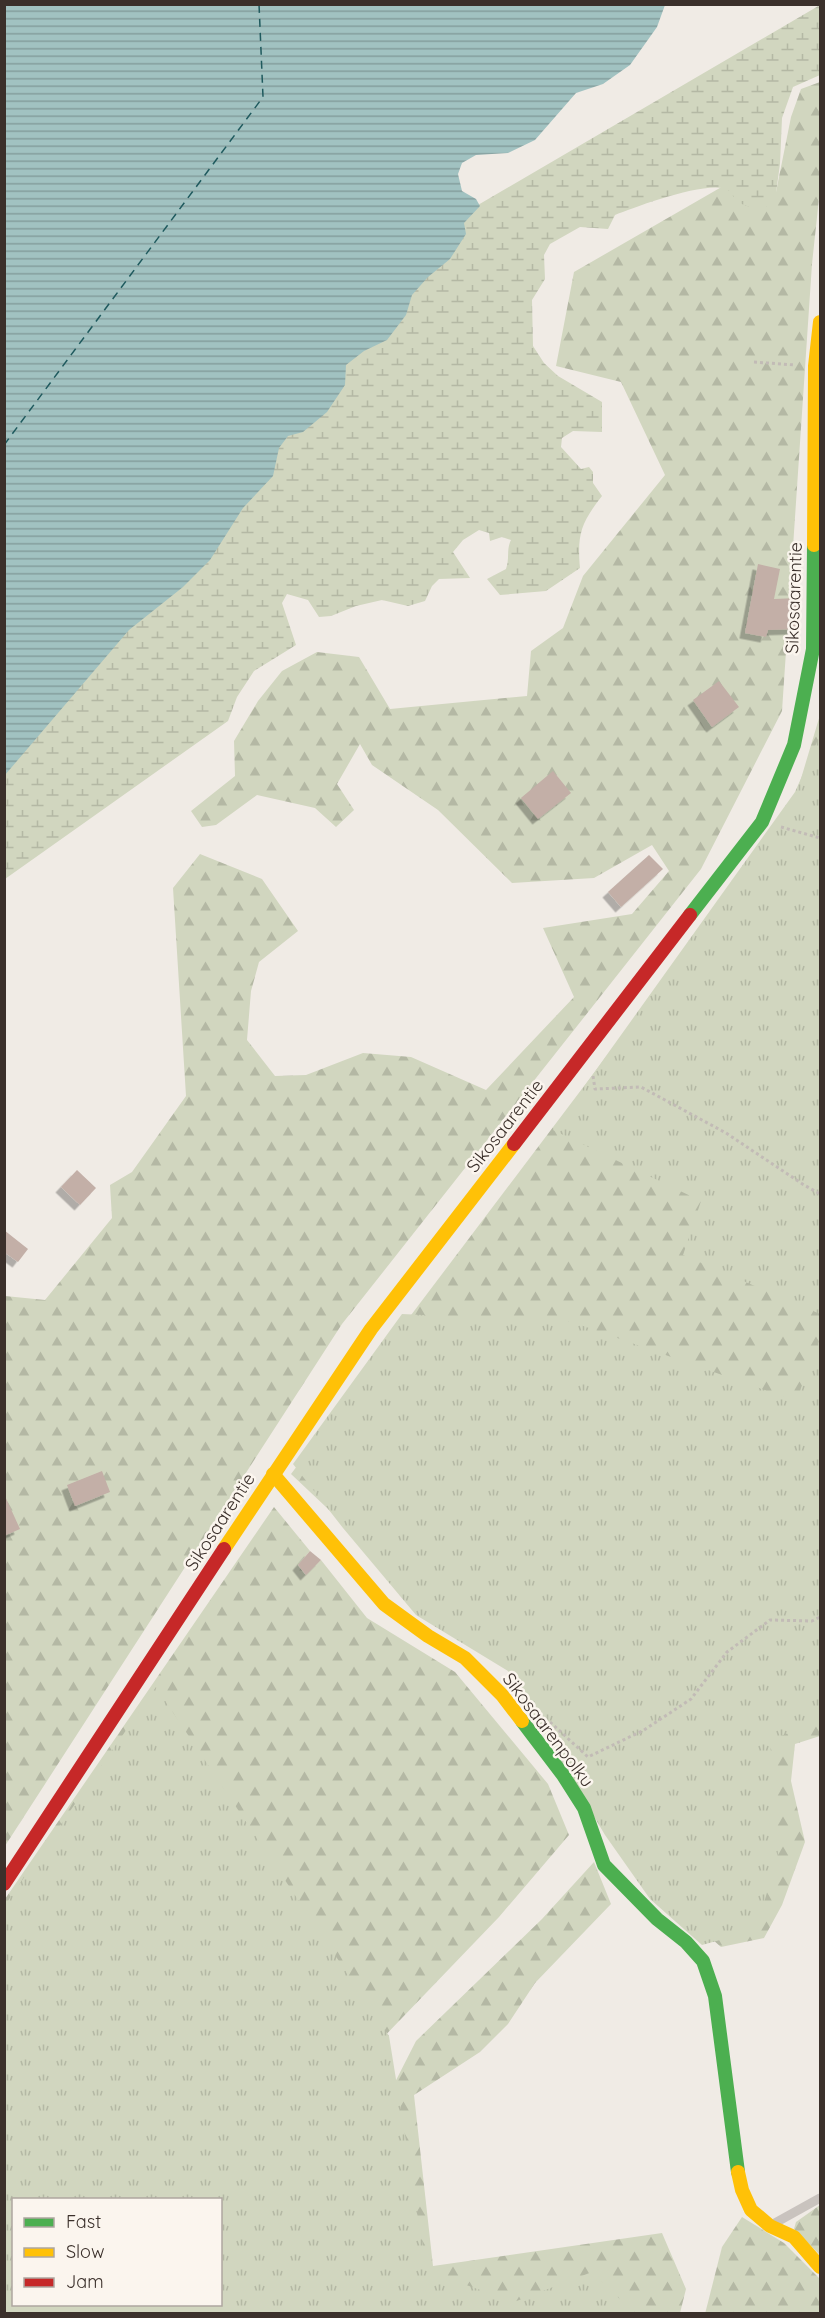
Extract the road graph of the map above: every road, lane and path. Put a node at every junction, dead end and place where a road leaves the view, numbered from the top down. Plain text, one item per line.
1 (820, 322) edge
2 (754, 362) dead end
3 (815, 366) junction
4 (762, 822) junction
5 (820, 838) edge
6 (588, 1048) junction
7 (820, 1194) edge
8 (273, 1474) junction
9 (820, 1617) edge
10 (545, 1718) dead end
11 (4, 1884) edge
12 (820, 2198) edge
13 (770, 2226) junction
14 (820, 2267) edge

1 - 3 street, Sikosaarentie
2 - 3 path
3 - 4 street, Sikosaarentie
4 - 5 path
4 - 6 street, Sikosaarentie
6 - 7 path
6 - 8 street, Sikosaarentie
8 - 11 street, Sikosaarentie
8 - 13 street, Sikosaarenpolku
9 - 10 path
12 - 13 lane
13 - 14 street, Sikosaarenpolku

